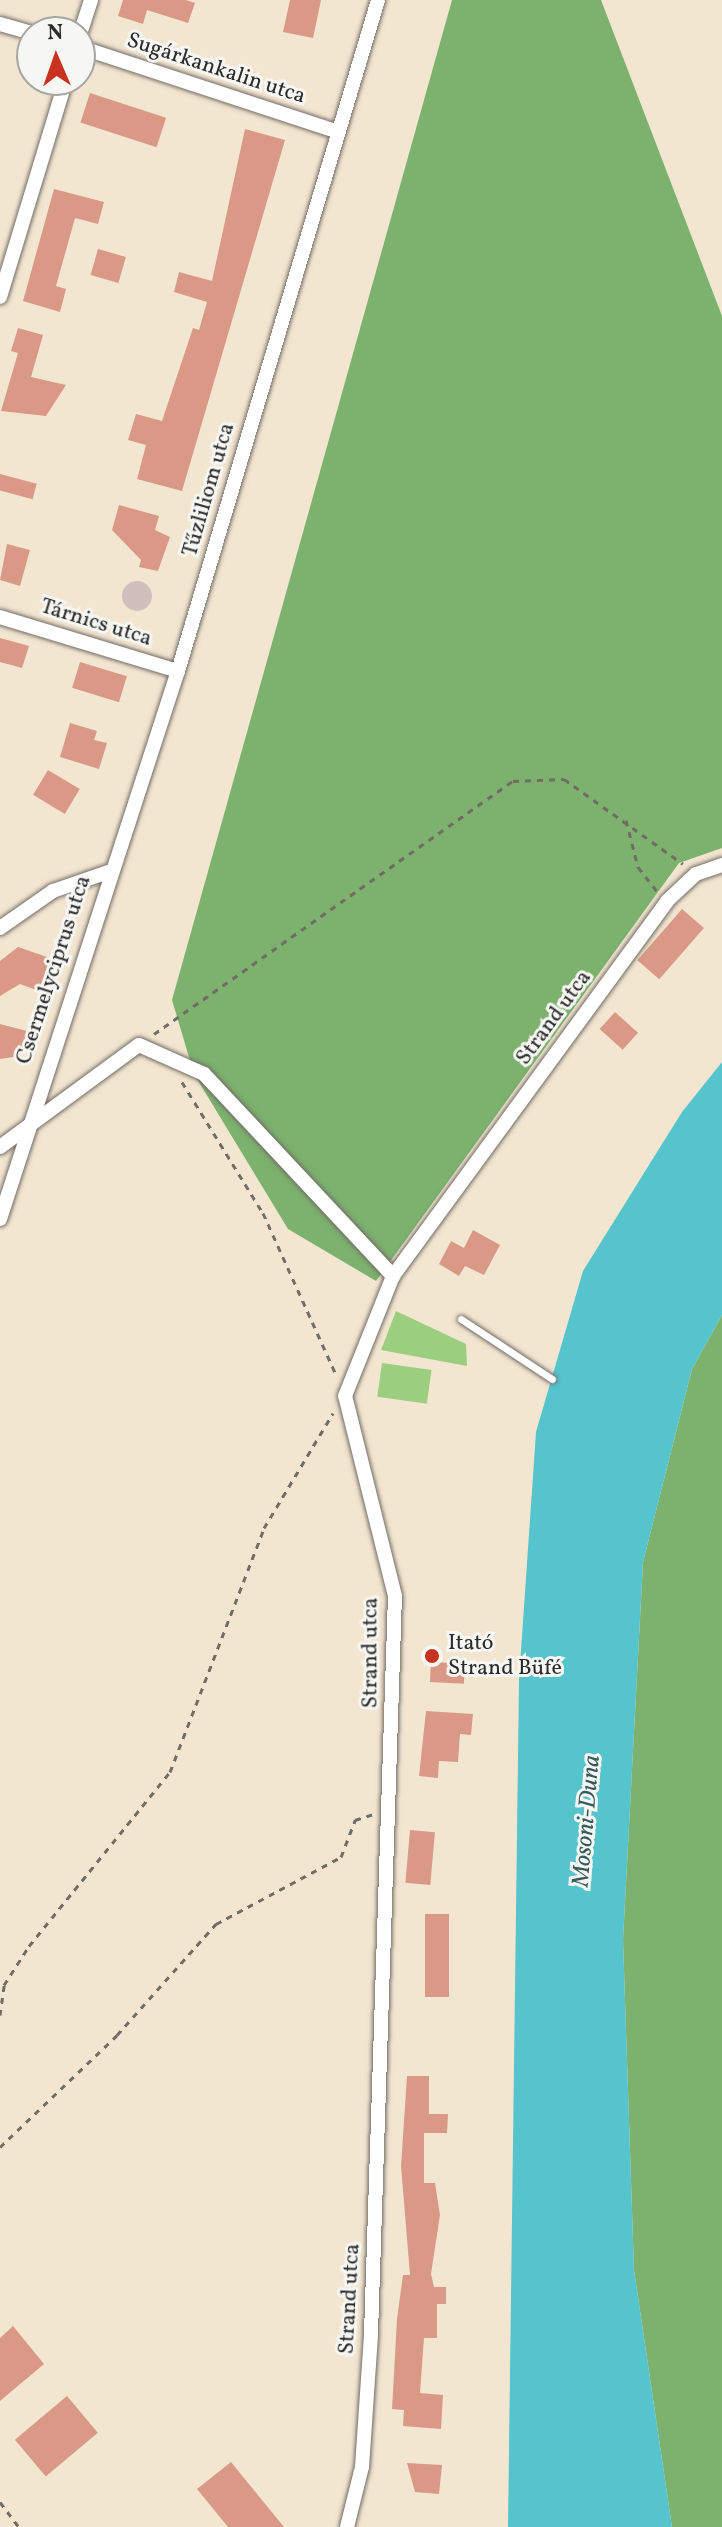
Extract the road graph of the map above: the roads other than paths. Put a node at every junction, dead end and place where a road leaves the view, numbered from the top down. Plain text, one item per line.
1 (378, 0) edge
2 (96, 52) edge
3 (61, 96) edge
4 (338, 132) junction
5 (0, 297) edge
6 (0, 617) edge
7 (178, 671) junction
8 (722, 865) edge
9 (108, 872) junction
10 (0, 928) edge
11 (27, 1127) junction
12 (0, 1147) edge
13 (0, 1219) edge
14 (393, 1276) junction
15 (461, 1319) dead end
16 (552, 1379) dead end
17 (347, 2527) edge

1 - 4 street, Tűzliliom utca
2 - 4 street, Sugárkankalin utca
3 - 5 street
4 - 7 street, Tűzliliom utca
6 - 7 street, Tárnics utca
7 - 9 street, Tűzliliom utca
8 - 14 street, Strand utca
9 - 10 street
9 - 11 street, Csermelyciprus utca
11 - 12 street
11 - 13 street, Csermelyciprus utca
11 - 14 street
14 - 17 street, Strand utca
15 - 16 lane

